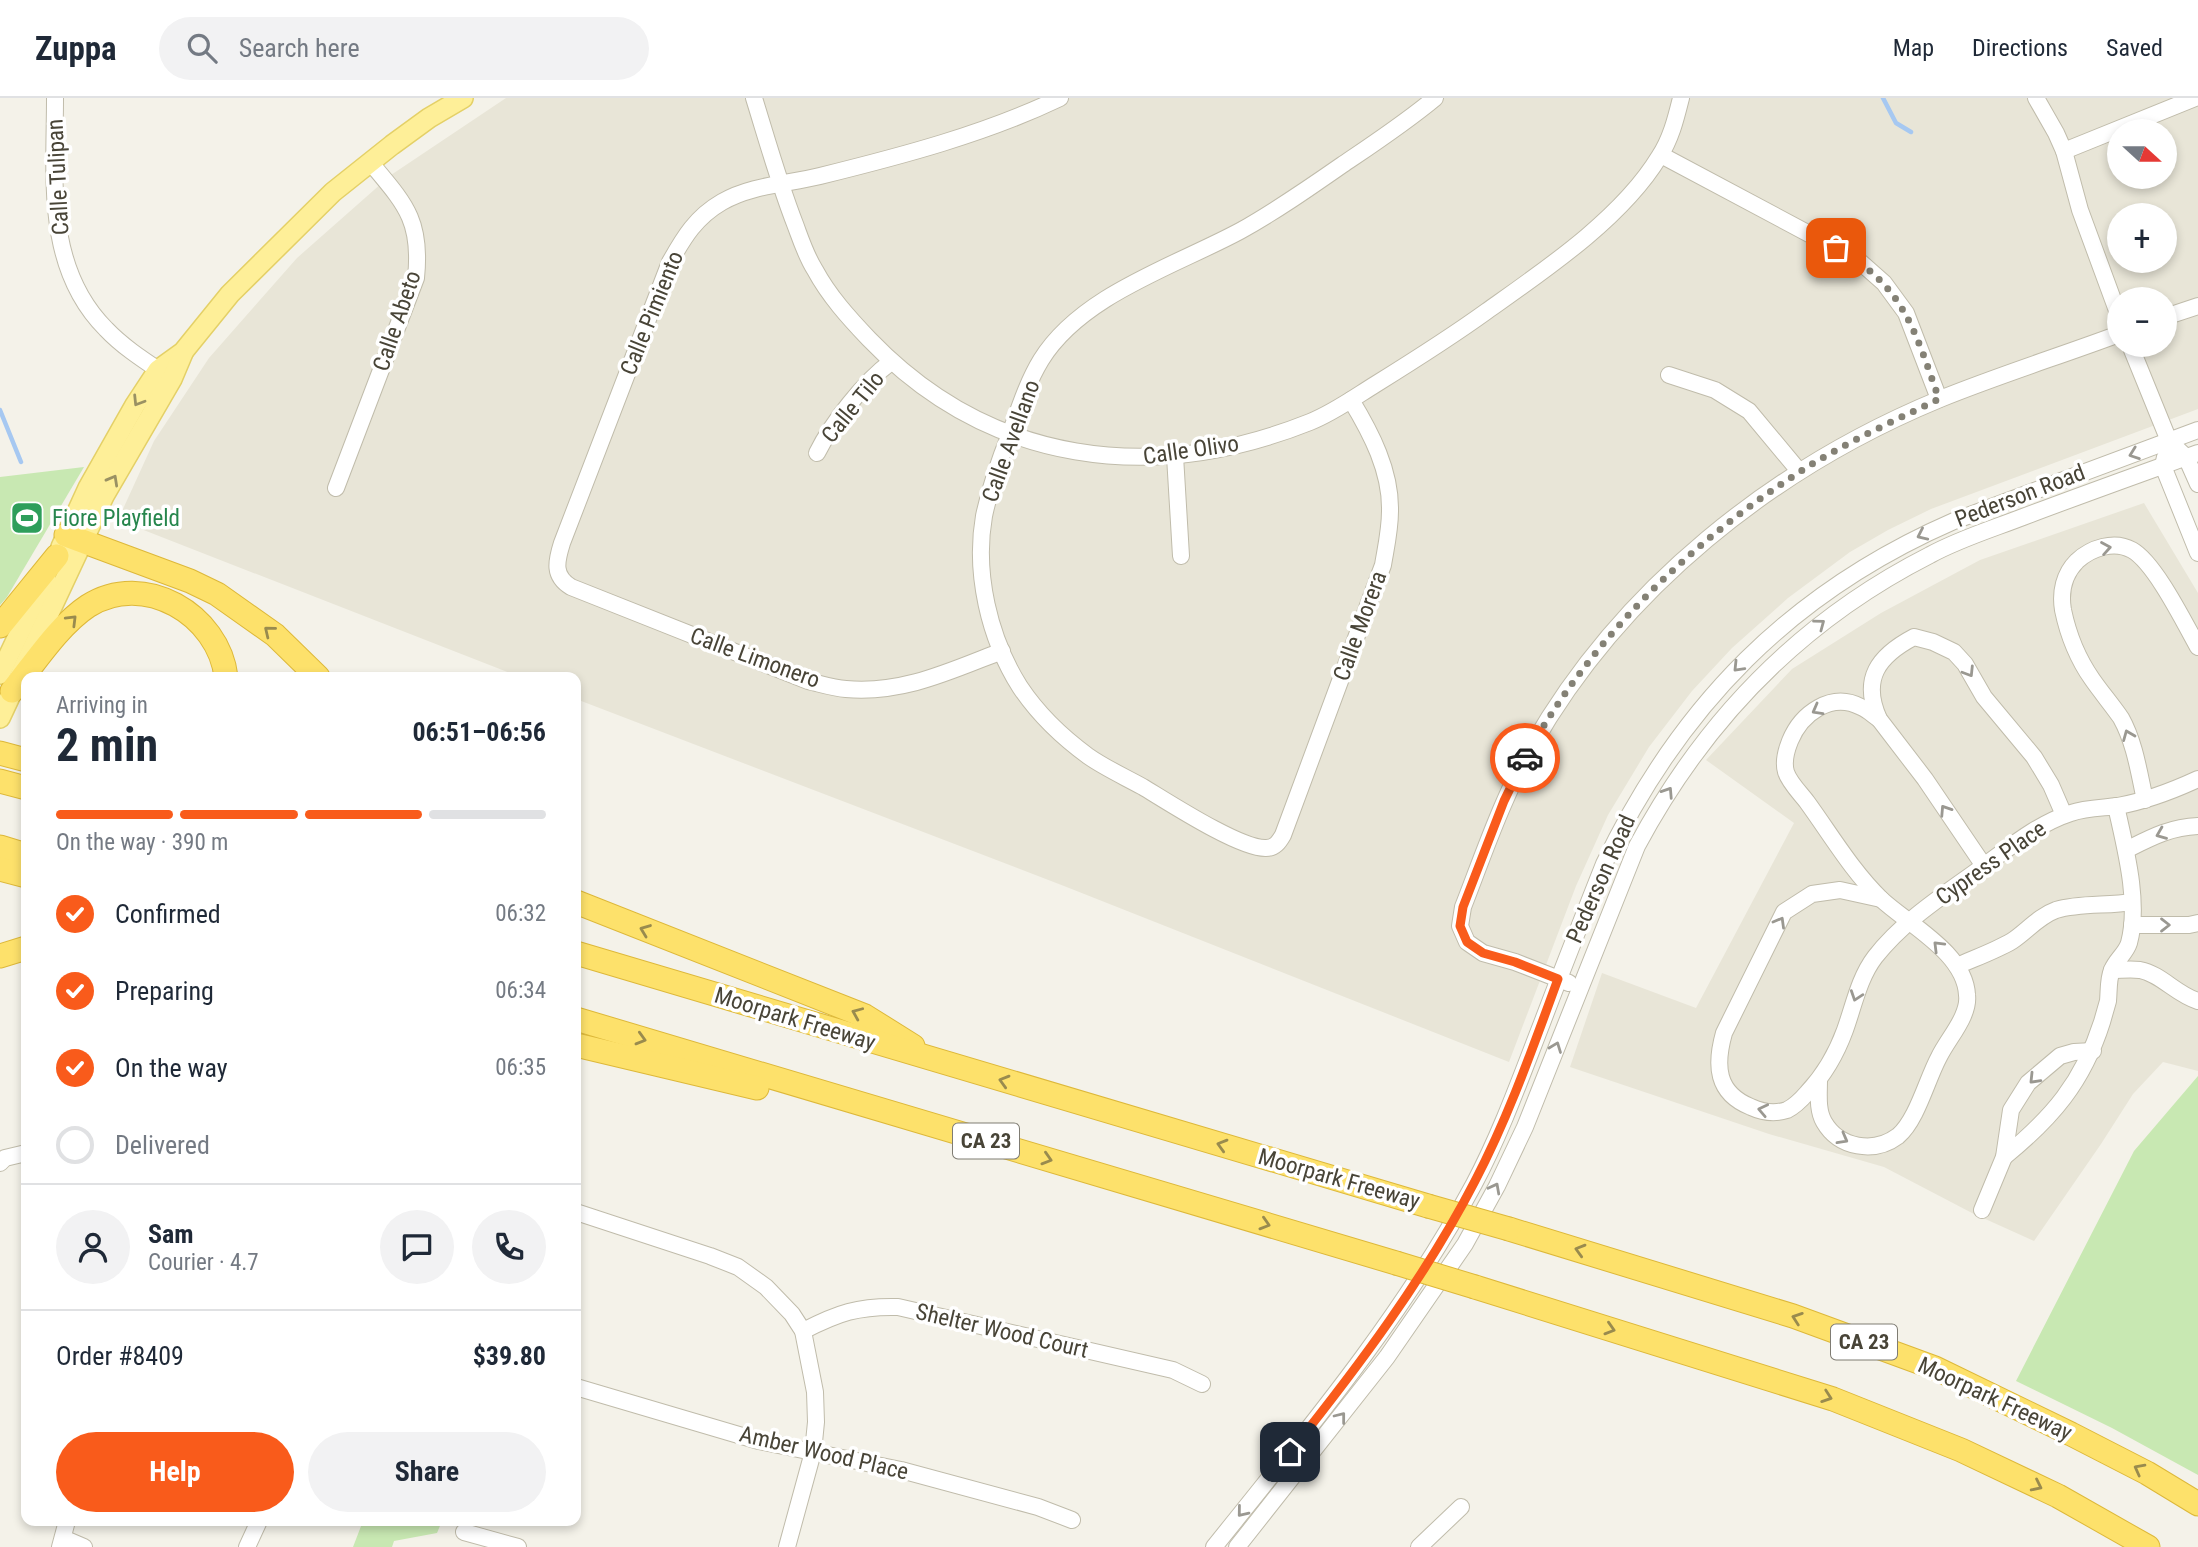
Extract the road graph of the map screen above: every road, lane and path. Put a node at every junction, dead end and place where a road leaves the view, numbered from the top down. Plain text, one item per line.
1 (55, 98) edge
2 (463, 98) edge
3 (754, 98) edge
4 (1060, 98) edge
5 (1434, 98) edge
6 (1681, 98) edge
7 (2036, 98) edge
8 (2195, 98) edge
9 (2064, 151) junction
10 (1661, 155) junction
11 (370, 162) junction
12 (780, 184) junction
13 (2108, 287) edge
14 (2198, 306) edge
15 (2177, 313) edge
16 (2107, 338) edge
17 (2135, 357) edge
18 (891, 362) junction
19 (165, 374) junction
20 (1669, 375) dead end
21 (1939, 399) junction
22 (1350, 400) junction
23 (2198, 430) edge
24 (1010, 434) junction
25 (2169, 441) junction
26 (817, 453) dead end
27 (2192, 455) edge
28 (1175, 456) junction
29 (2163, 466) junction
30 (1799, 471) junction
31 (2198, 484) edge
32 (336, 488) dead end
33 (68, 544) junction
34 (2198, 553) edge
35 (1181, 556) dead end
36 (558, 575) joint
37 (0, 626) edge
38 (2198, 647) edge
39 (1002, 651) junction
40 (225, 672) edge
41 (313, 672) edge
42 (6, 683) edge
43 (0, 718) edge
44 (1879, 719) junction
45 (2198, 779) edge
46 (2145, 800) junction
47 (2116, 806) junction
48 (2064, 815) junction
49 (2198, 826) edge
50 (0, 847) edge
51 (1272, 847) joint
52 (2126, 850) junction
53 (21, 853) edge
54 (1983, 866) junction
55 (0, 870) edge
56 (21, 875) edge
57 (1881, 899) junction
58 (2132, 902) junction
59 (581, 904) edge
60 (1909, 921) junction
61 (2198, 923) edge
62 (2132, 925) junction
63 (21, 950) edge
64 (581, 954) edge
65 (0, 956) edge
66 (1957, 966) junction
67 (2112, 970) junction
68 (1558, 979) junction
69 (1579, 988) junction
70 (2198, 1001) edge
71 (581, 1020) edge
72 (581, 1046) edge
73 (2093, 1051) junction
74 (936, 1061) junction
75 (1819, 1080) junction
76 (1005, 1147) junction
77 (21, 1154) edge
78 (2004, 1157) junction
79 (0, 1163) edge
80 (1982, 1210) dead end
81 (581, 1214) edge
82 (803, 1331) junction
83 (1202, 1384) dead end
84 (581, 1388) edge
85 (813, 1452) junction
86 (2198, 1504) edge
87 (1461, 1507) dead end
88 (1072, 1520) dead end
89 (257, 1526) edge
90 (464, 1532) dead end
91 (61, 1542) edge
92 (84, 1547) edge
93 (247, 1547) edge
94 (518, 1547) edge
95 (787, 1547) edge
96 (1214, 1547) edge
97 (1237, 1547) edge
98 (1419, 1547) edge
99 (2148, 1547) edge

1 - 19 street, Calle Tulipan
2 - 11 main road
3 - 12 street, Calle Olivo
4 - 12 street, Calle Pimiento
5 - 24 street, Calle Avellano
6 - 10 street, Calle Olivo
7 - 9 street
8 - 9 street
9 - 13 street
10 - 21 street
10 - 22 street, Calle Olivo
11 - 19 main road
11 - 32 street, Calle Abeto
12 - 18 street, Calle Olivo
12 - 36 street, Calle Pimiento
14 - 15 street
16 - 21 street
17 - 25 street
18 - 24 street, Calle Olivo
18 - 26 street, Calle Tilo
19 - 33 main road
20 - 30 street
21 - 30 street
22 - 28 street, Calle Olivo
22 - 51 street, Calle Morera
23 - 25 street, Pederson Road
24 - 28 street, Calle Olivo
24 - 39 street, Calle Avellano
25 - 27 street
25 - 29 street
25 -> 68 street, Pederson Road
27 - 29 street, Pederson Road
27 - 31 street
28 - 35 street
29 - 34 street
69 -> 29 street, Pederson Road
30 - 68 street
33 - 37 highway
41 -> 33 highway
33 - 42 main road
33 - 42 main road
36 - 39 street, Calle Limonero
46 -> 38 street
39 - 51 street, Calle Avellano
42 -> 40 highway
42 - 43 main road
44 -> 48 street
54 -> 44 street
44 -> 57 street
45 - 46 street, Cypress Place
46 - 47 street, Cypress Place
47 - 48 street, Cypress Place
47 - 52 street
48 - 54 street, Cypress Place
49 -> 52 street
50 - 53 highway
52 - 58 street
54 - 60 street, Cypress Place
55 - 56 highway
57 - 60 street
75 -> 57 street, Cypress Place
58 - 62 street
58 - 66 street
74 -> 59 highway
66 -> 60 street
60 -> 75 street, Cypress Place
62 -> 61 street
62 - 67 street
63 - 65 highway
64 - 74 highway, Moorpark Freeway / CA 23
75 -> 66 street
67 - 70 street
67 - 73 street
68 - 69 street
68 -> 96 street, Pederson Road
97 -> 69 street, Pederson Road
71 -> 76 highway, CA 23
72 - 76 highway
73 - 78 street
73 -> 78 street
86 -> 74 highway, Moorpark Freeway / CA 23, bridge
76 -> 99 highway, CA 23, bridge
77 - 79 street
78 - 80 street
81 - 82 street
82 - 83 street, Shelter Wood Court
82 - 85 street
84 - 85 street, Amber Wood Place
85 - 88 street, Amber Wood Place
85 - 95 street
87 - 98 street
89 - 93 street
90 - 94 street
91 - 92 street

